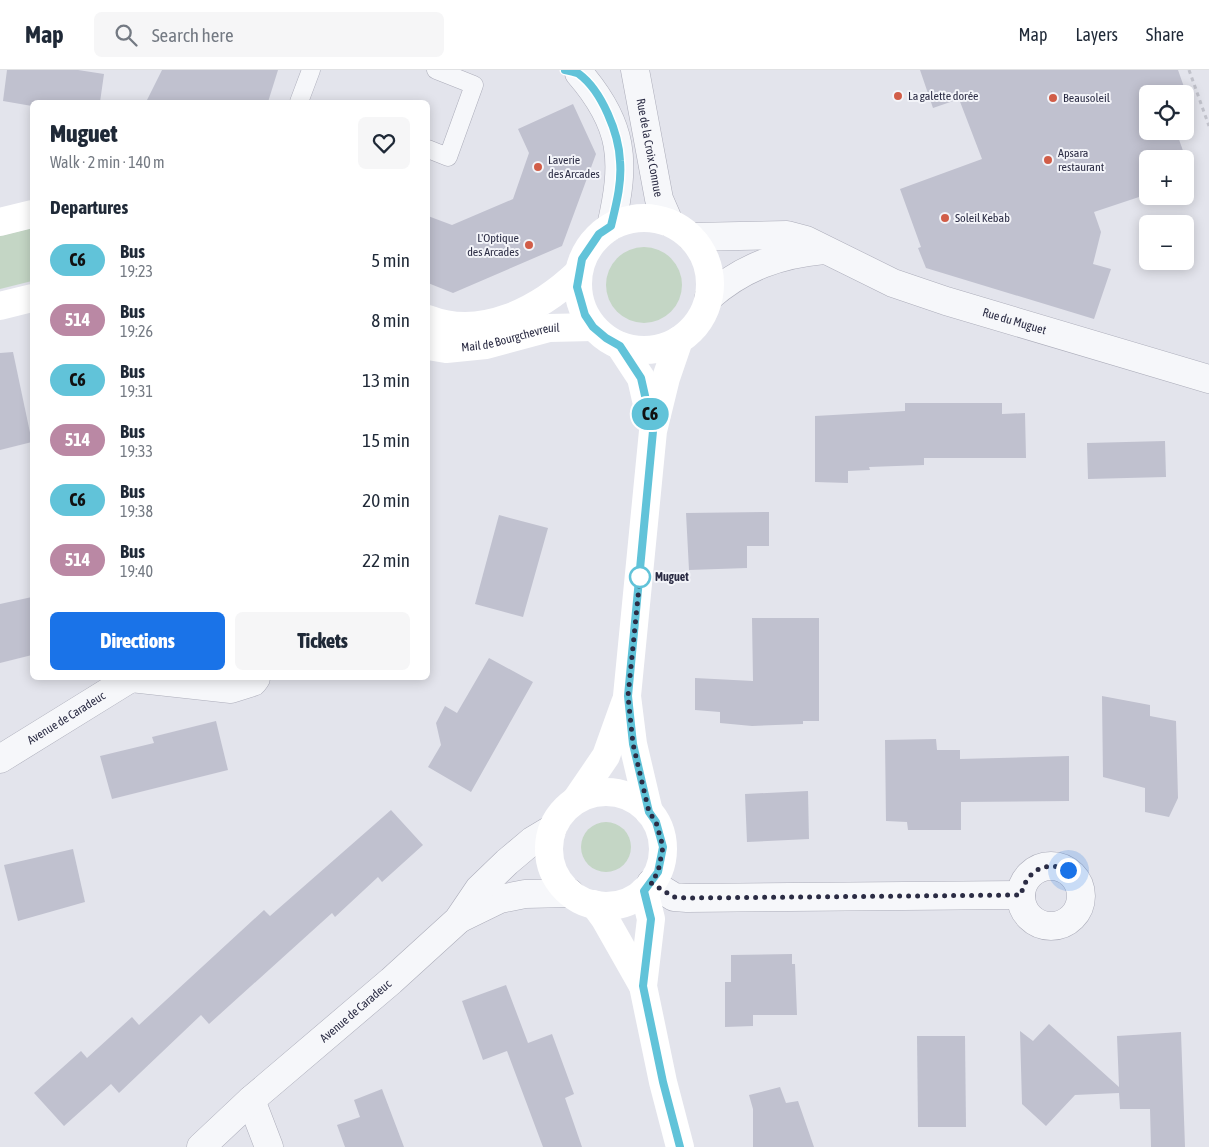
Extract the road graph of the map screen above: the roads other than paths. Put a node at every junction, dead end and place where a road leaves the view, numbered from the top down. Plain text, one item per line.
1 (311, 70) edge
2 (436, 70) edge
3 (635, 70) edge
4 (582, 71) edge
5 (302, 100) edge
6 (430, 150) edge
7 (30, 214) edge
8 (0, 222) edge
9 (611, 226) junction
10 (680, 230) junction
11 (824, 250) junction
12 (578, 273) junction
13 (710, 297) junction
14 (30, 298) edge
15 (0, 306) edge
16 (430, 319) edge
17 (593, 327) junction
18 (679, 340) junction
19 (430, 346) edge
20 (620, 346) junction
21 (1209, 379) edge
22 (653, 431) junction
23 (128, 680) edge
24 (149, 680) edge
25 (254, 680) edge
26 (628, 696) junction
27 (0, 759) edge
28 (576, 800) junction
29 (649, 812) junction
30 (552, 829) junction
31 (648, 887) junction
32 (1021, 895) dead end
33 (582, 899) junction
34 (458, 920) junction
35 (643, 986) junction
36 (251, 1100) junction
37 (201, 1147) edge
38 (269, 1147) edge
39 (680, 1147) edge

1 - 5 lane
2 - 6 lane
3 - 10 street, Rue de la Croix Connue
4 - 9 street
7 - 8 main road
9 - 10 main road
9 - 12 main road
10 - 11 street, Rue du Muguet
10 - 13 main road
11 - 13 street
11 - 21 street, Rue du Muguet
12 - 16 main road, Mail de Bourgchevreuil
12 - 17 main road
13 - 18 main road
14 - 15 main road
17 - 19 main road, Mail de Bourgchevreuil
17 - 20 main road
18 - 20 main road
18 - 22 main road
20 - 22 main road
22 - 26 main road
23 - 27 street, Avenue de Caradeuc
24 - 25 street, Avenue de Caradeuc
26 - 28 main road
26 - 29 main road
28 - 29 main road
28 - 30 main road
29 - 31 main road
30 - 33 main road
30 - 34 street, Avenue de Caradeuc
31 - 32 street
31 - 33 main road
31 - 35 main road
33 - 34 street, Avenue de Caradeuc
33 - 35 main road
34 - 36 street, Avenue de Caradeuc
35 - 39 main road
36 - 37 street, Avenue de Caradeuc
36 - 38 street

